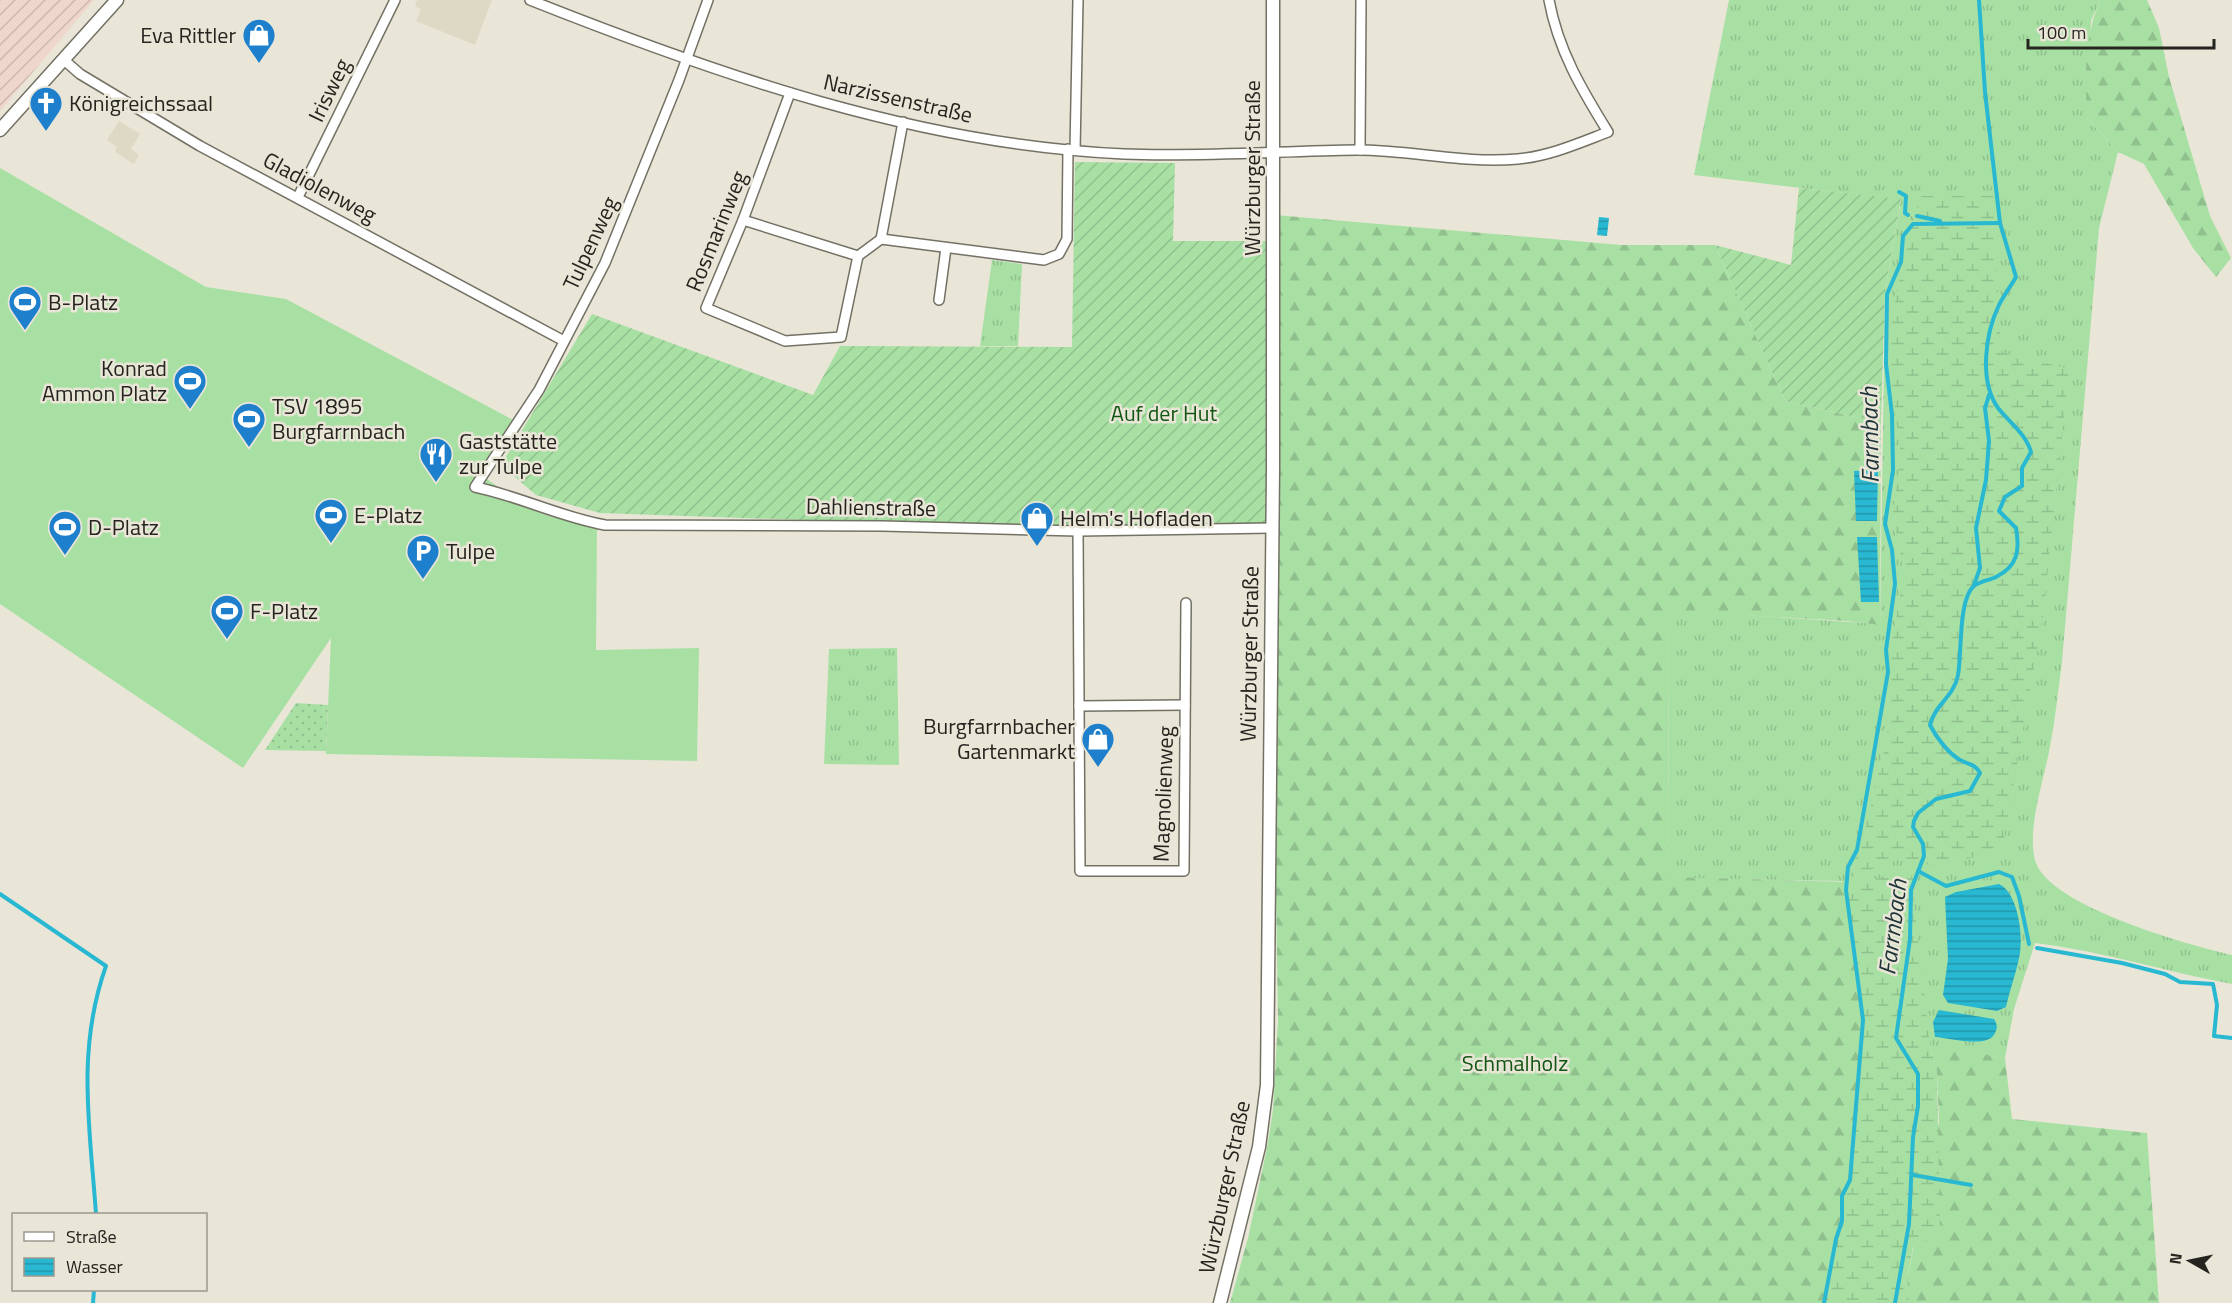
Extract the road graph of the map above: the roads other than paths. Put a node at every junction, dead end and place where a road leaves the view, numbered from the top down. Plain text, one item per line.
1 (117, 0) edge
2 (394, 0) edge
3 (530, 0) edge
4 (708, 0) edge
5 (1078, 0) edge
6 (1273, 0) edge
7 (1361, 0) edge
8 (1549, 0) edge
9 (687, 58) junction
10 (64, 60) junction
11 (790, 93) junction
12 (903, 122) junction
13 (0, 130) edge
14 (1072, 150) junction
15 (1360, 150) junction
16 (1273, 153) junction
17 (298, 197) junction
18 (743, 220) junction
19 (880, 239) junction
20 (946, 248) junction
21 (858, 256) junction
22 (939, 300) dead end
23 (564, 340) junction
24 (475, 487) joint
25 (1272, 528) junction
26 (1078, 531) junction
27 (1186, 603) dead end
28 (1185, 705) junction
29 (1079, 706) junction
30 (1220, 1303) edge

1 - 10 street
2 - 17 street, Irisweg
3 - 9 street, Narzissenstraße
4 - 9 street, Tulpenweg
5 - 14 street
6 - 16 street, Würzburger Straße
7 - 15 street
8 - 15 street, Narzissenstraße
9 - 11 street, Narzissenstraße
9 - 23 street, Tulpenweg
10 - 13 street
10 - 17 street, Gladiolenweg
11 - 12 street, Narzissenstraße
11 - 18 street, Rosmarinweg
12 - 14 street, Narzissenstraße
12 - 19 street
14 - 16 street, Narzissenstraße
14 - 20 street
15 - 16 street, Narzissenstraße
16 - 25 street, Würzburger Straße
17 - 23 street, Gladiolenweg
18 - 21 street
18 - 21 street, Rosmarinweg
19 - 20 street
19 - 21 street
20 - 22 street
23 - 24 street, Tulpenweg
24 - 26 street, Dahlienstraße
25 - 26 street, Dahlienstraße
25 - 30 street, Würzburger Straße
26 - 29 street, Magnolienweg
27 - 28 street, Magnolienweg
28 - 29 street, Magnolienweg
28 - 29 street, Magnolienweg

